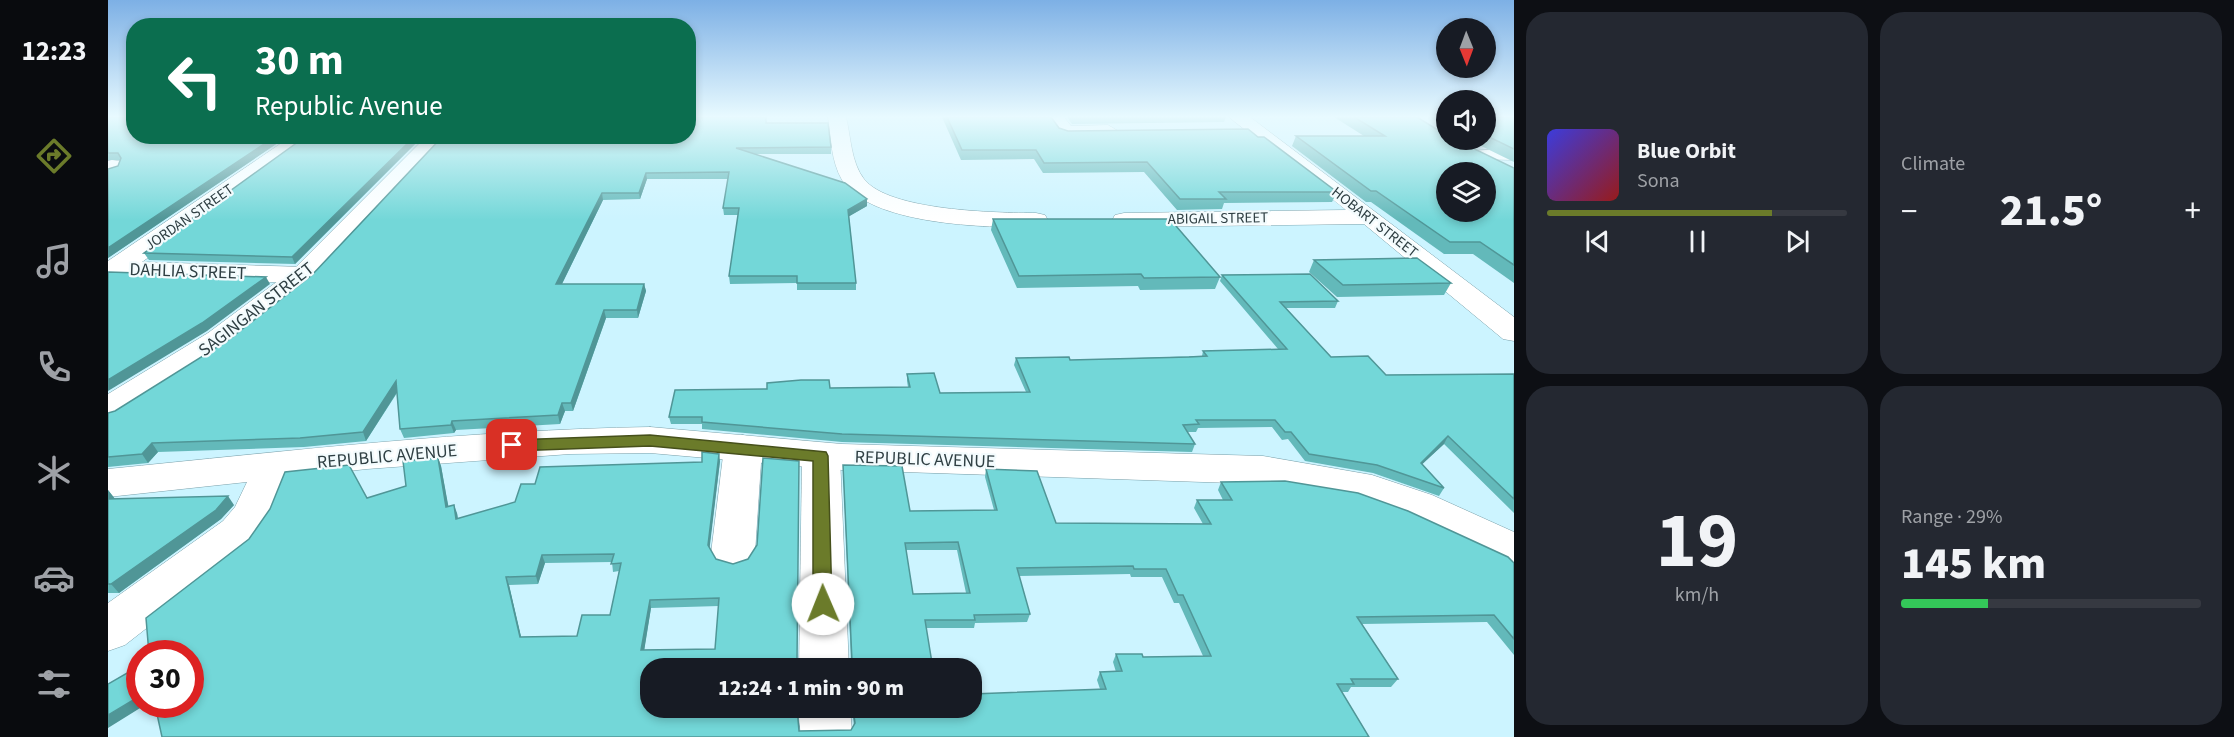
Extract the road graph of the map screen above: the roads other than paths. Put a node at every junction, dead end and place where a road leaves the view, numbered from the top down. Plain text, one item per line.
1 (282, 151) edge
2 (424, 151) edge
3 (844, 151) edge
4 (1275, 151) edge
5 (1473, 151) edge
6 (1478, 151) edge
7 (1514, 154) edge
8 (1514, 174) edge
9 (1370, 217) junction
10 (1060, 220) edge
11 (1096, 220) edge
12 (111, 269) edge
13 (304, 275) junction
14 (1512, 334) edge
15 (108, 410) edge
16 (743, 448) junction
17 (821, 456) junction
18 (273, 467) junction
19 (108, 483) edge
20 (1514, 551) edge
21 (733, 553) dead end
22 (108, 630) edge
23 (824, 658) edge

1 - 12 street, JORDAN STREET
2 - 13 street, SAGINGAN STREET
3 - 10 street
4 - 9 street, HOBART STREET
5 - 8 street
6 - 7 street
9 - 11 street, ABIGAIL STREET
9 - 14 street, HOBART STREET
12 - 13 street, DAHLIA STREET
13 - 15 street, SAGINGAN STREET
16 - 17 street, REPUBLIC AVENUE
16 - 18 street, REPUBLIC AVENUE
16 - 21 street
17 - 20 street, REPUBLIC AVENUE
17 - 23 street
18 - 19 street, REPUBLIC AVENUE
18 - 22 street

